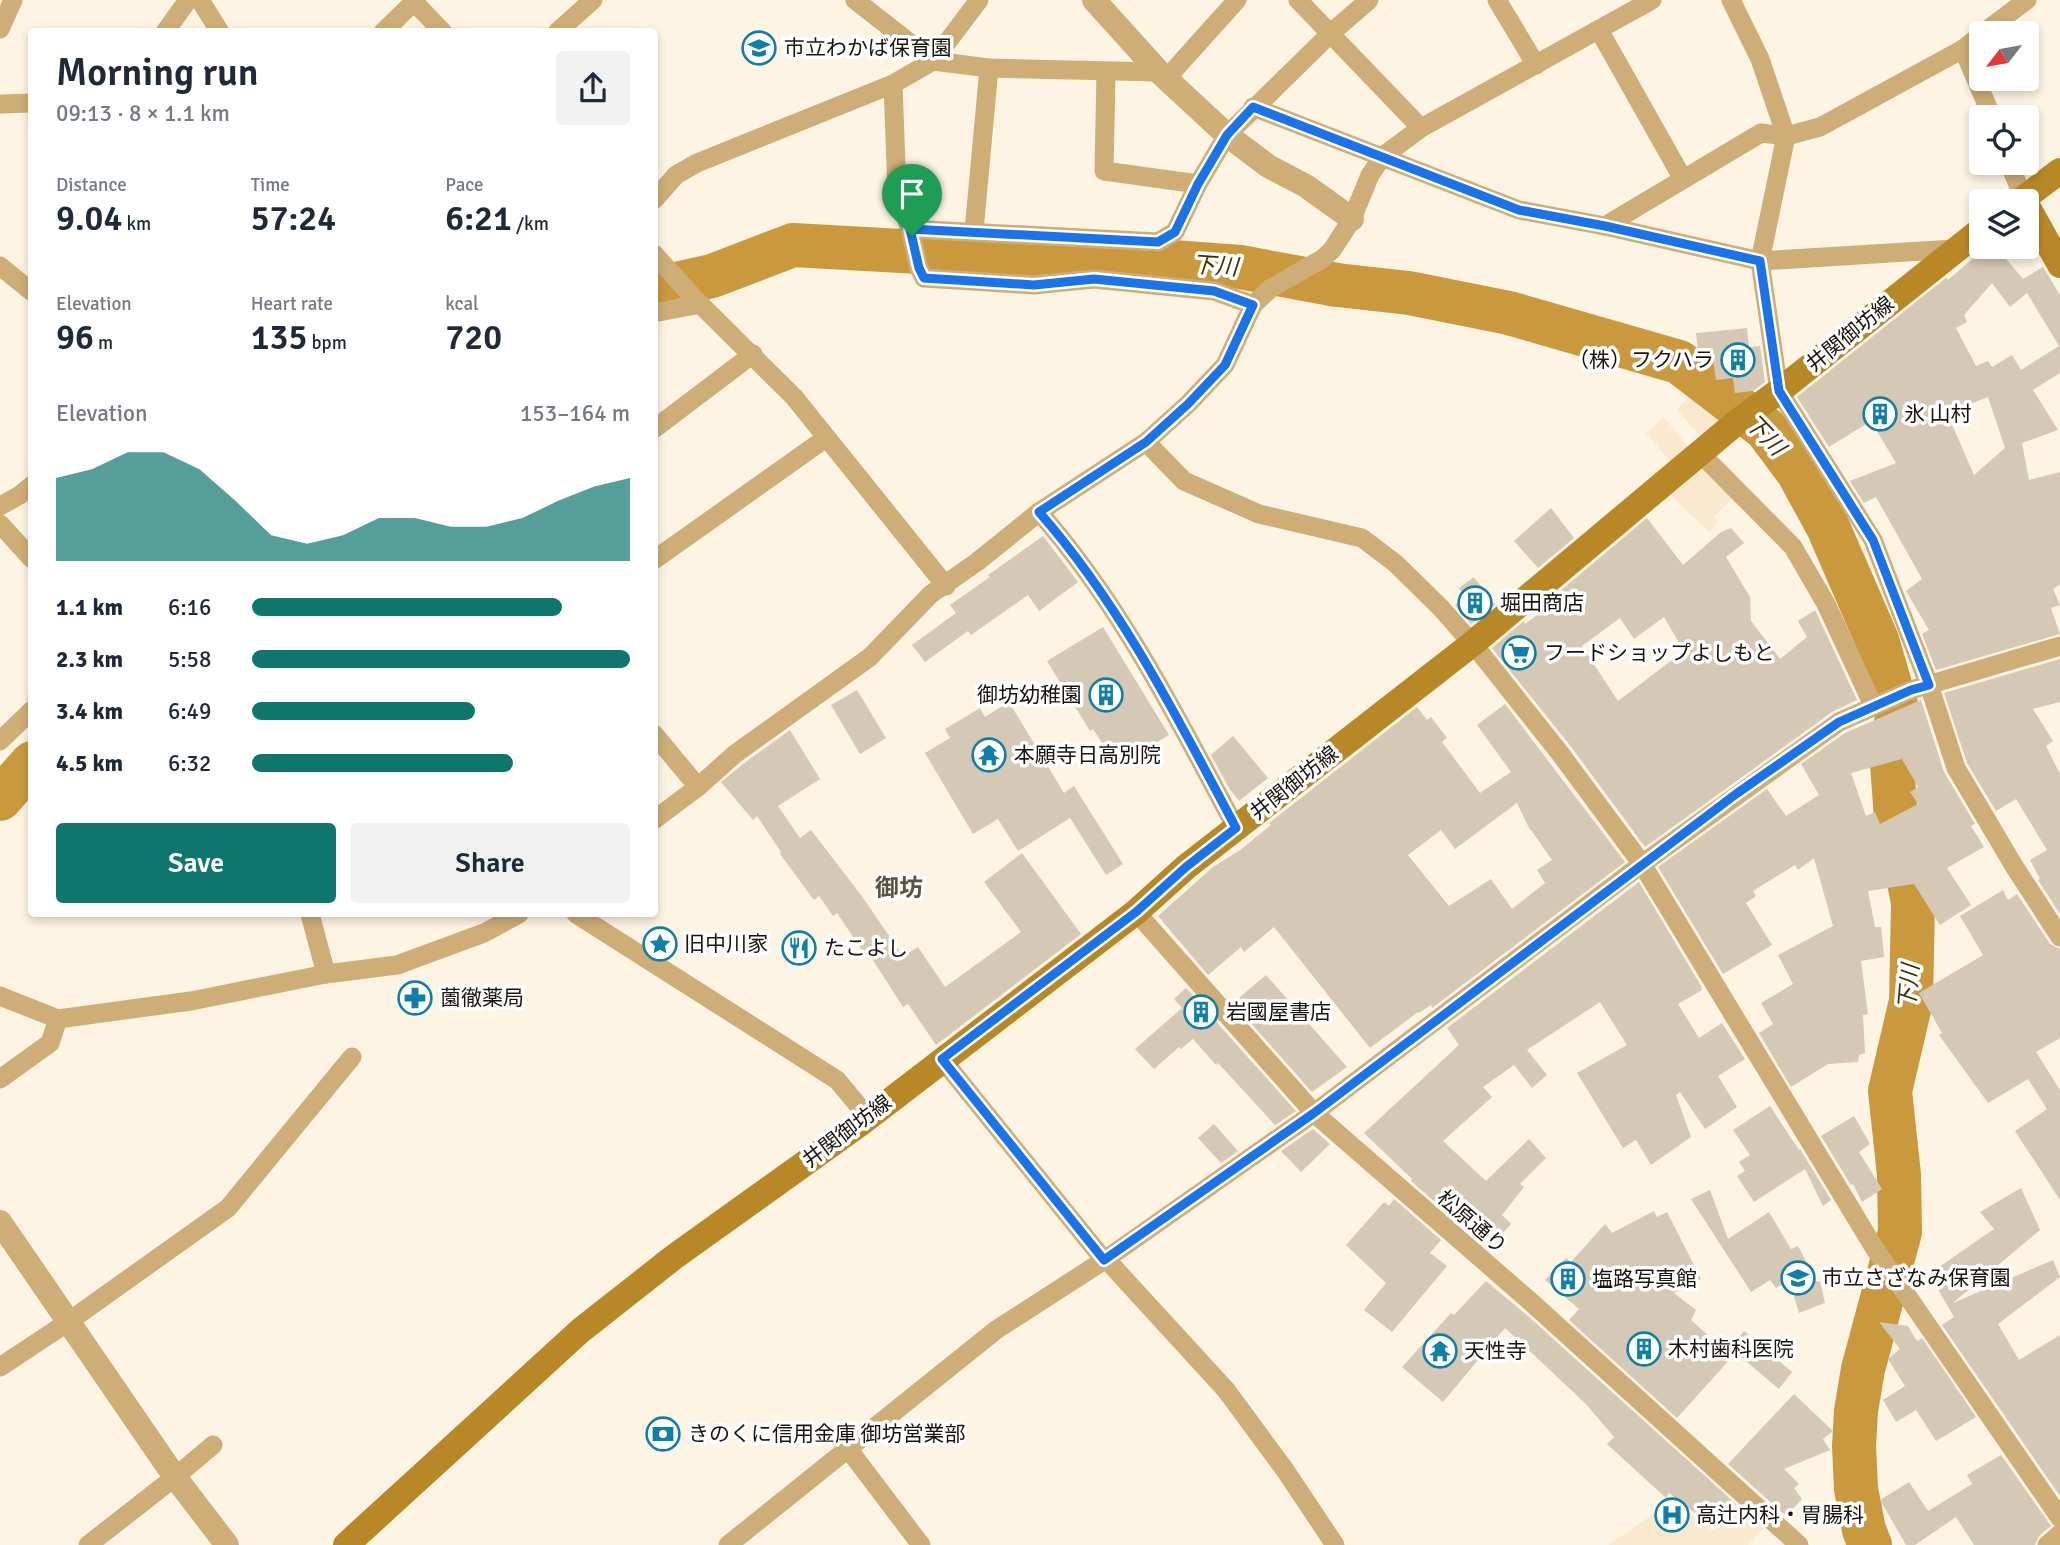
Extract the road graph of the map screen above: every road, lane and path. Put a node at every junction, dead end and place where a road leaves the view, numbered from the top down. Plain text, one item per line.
1 (13, 0) edge
2 (188, 0) edge
3 (200, 0) edge
4 (593, 0) edge
5 (855, 0) edge
6 (979, 0) edge
7 (1094, 0) edge
8 (1237, 0) edge
9 (1298, 0) edge
10 (1369, 0) edge
11 (1497, 0) edge
12 (1651, 0) edge
13 (1731, 0) edge
14 (2027, 0) edge
15 (414, 1) edge
16 (1999, 21) edge
17 (168, 28) edge
18 (218, 28) edge
19 (387, 28) edge
20 (439, 28) edge
21 (562, 28) edge
22 (0, 29) edge
23 (1599, 30) junction
24 (1331, 33) junction
25 (1969, 44) edge
26 (1963, 49) junction
27 (933, 61) junction
28 (1536, 65) junction
29 (989, 68) junction
30 (1106, 72) junction
31 (1162, 76) junction
32 (893, 84) junction
33 (28, 103) edge
34 (0, 104) edge
35 (1987, 105) edge
36 (1253, 107) junction
37 (1421, 128) junction
38 (1227, 135) junction
39 (1786, 136) junction
40 (1383, 156) junction
41 (2060, 171) edge
42 (1683, 179) junction
43 (1198, 184) junction
44 (2038, 189) edge
45 (658, 195) edge
46 (1352, 219) junction
47 (1605, 226) junction
48 (2039, 228) edge
49 (974, 231) junction
50 (911, 232) junction
51 (1969, 239) edge
52 (1955, 249) junction
53 (658, 258) edge
54 (1760, 261) junction
55 (2060, 265) edge
56 (0, 266) edge
57 (28, 289) edge
58 (697, 300) junction
59 (1253, 305) junction
60 (658, 312) edge
61 (752, 354) junction
62 (1769, 399) junction
63 (658, 426) edge
64 (826, 438) junction
65 (1146, 442) junction
66 (1702, 454) junction
67 (28, 488) edge
68 (0, 506) edge
69 (1039, 512) junction
70 (0, 524) edge
71 (28, 555) edge
72 (658, 557) edge
73 (946, 586) junction
74 (1472, 645) junction
75 (2060, 646) edge
76 (1920, 687) junction
77 (1873, 705) junction
78 (28, 714) edge
79 (658, 739) edge
80 (0, 741) edge
81 (698, 787) junction
82 (658, 817) edge
83 (1236, 828) junction
84 (1642, 864) junction
85 (1136, 912) junction
86 (311, 917) edge
87 (513, 917) edge
88 (581, 917) edge
89 (2060, 937) edge
90 (327, 974) junction
91 (0, 996) edge
92 (58, 1018) junction
93 (352, 1057) dead end
94 (942, 1059) junction
95 (0, 1079) edge
96 (1314, 1113) junction
97 (868, 1117) junction
98 (0, 1223) edge
99 (1105, 1259) junction
100 (68, 1322) junction
101 (0, 1367) edge
102 (213, 1445) dead end
103 (849, 1450) junction
104 (176, 1477) junction
105 (2060, 1518) edge
106 (2060, 1534) edge
107 (88, 1545) edge
108 (227, 1545) edge
109 (346, 1545) edge
110 (728, 1545) edge
111 (921, 1545) edge
112 (1335, 1545) edge
113 (1799, 1545) edge
114 (2047, 1545) edge

1 - 22 street
2 - 17 street
3 - 18 street
4 - 21 street
5 - 27 street
6 - 27 street
7 - 31 street
8 - 31 street
9 - 24 street
10 - 24 street
11 - 28 street
12 - 23 street
13 - 39 street
14 - 16 street
15 - 19 street
15 - 20 street
23 - 28 street
23 - 42 street
24 - 36 street
24 - 37 street
25 - 26 street
26 - 35 street
26 - 39 street
27 - 29 street
27 - 32 street
28 - 37 street
29 - 30 street
29 - 49 street
30 - 31 street
30 - 43 street
31 - 38 street
32 - 45 street
32 - 50 street
33 - 34 street
36 - 38 street
36 - 40 street
37 - 40 street
38 - 43 street
38 - 46 street
39 - 42 street
39 - 54 street
40 - 46 street
40 - 47 street
41 - 44 main road
42 - 47 street
43 - 49 street
46 - 59 street
47 - 54 street
48 - 55 main road
49 - 50 street
50 - 59 street
51 - 52 main road, 井関御坊線
52 - 54 street
52 - 62 main road, 井関御坊線
53 - 58 street
54 - 62 street
56 - 57 street
58 - 60 street
58 - 61 street
59 - 65 street
61 - 63 street
61 - 64 street
62 - 66 main road, 井関御坊線
62 - 76 street
64 - 72 street
64 - 73 street
65 - 69 street
65 - 74 street
66 - 74 main road, 井関御坊線
66 - 77 street
67 - 68 street
69 - 73 street
69 - 83 street
70 - 71 street
73 - 81 street
74 - 83 main road, 井関御坊線
74 - 84 street
75 - 76 street
76 - 77 street
76 - 89 street
77 - 84 street
78 - 80 street
79 - 81 street
81 - 82 street
83 - 85 main road, 井関御坊線
84 - 96 street
84 - 105 street
85 - 94 main road, 井関御坊線
85 - 96 street, 松原通り
86 - 90 street
87 - 90 street
88 - 97 street
90 - 92 street
91 - 92 street
92 - 95 street
93 - 100 street
94 - 97 main road, 井関御坊線
94 - 99 street
96 - 99 street
96 - 113 street, 松原通り
97 - 109 main road, 井関御坊線
98 - 100 street
99 - 103 street
99 - 112 street
100 - 101 street
100 - 104 street
102 - 104 street
103 - 110 street
103 - 111 street
104 - 107 street
104 - 108 street
106 - 114 street

